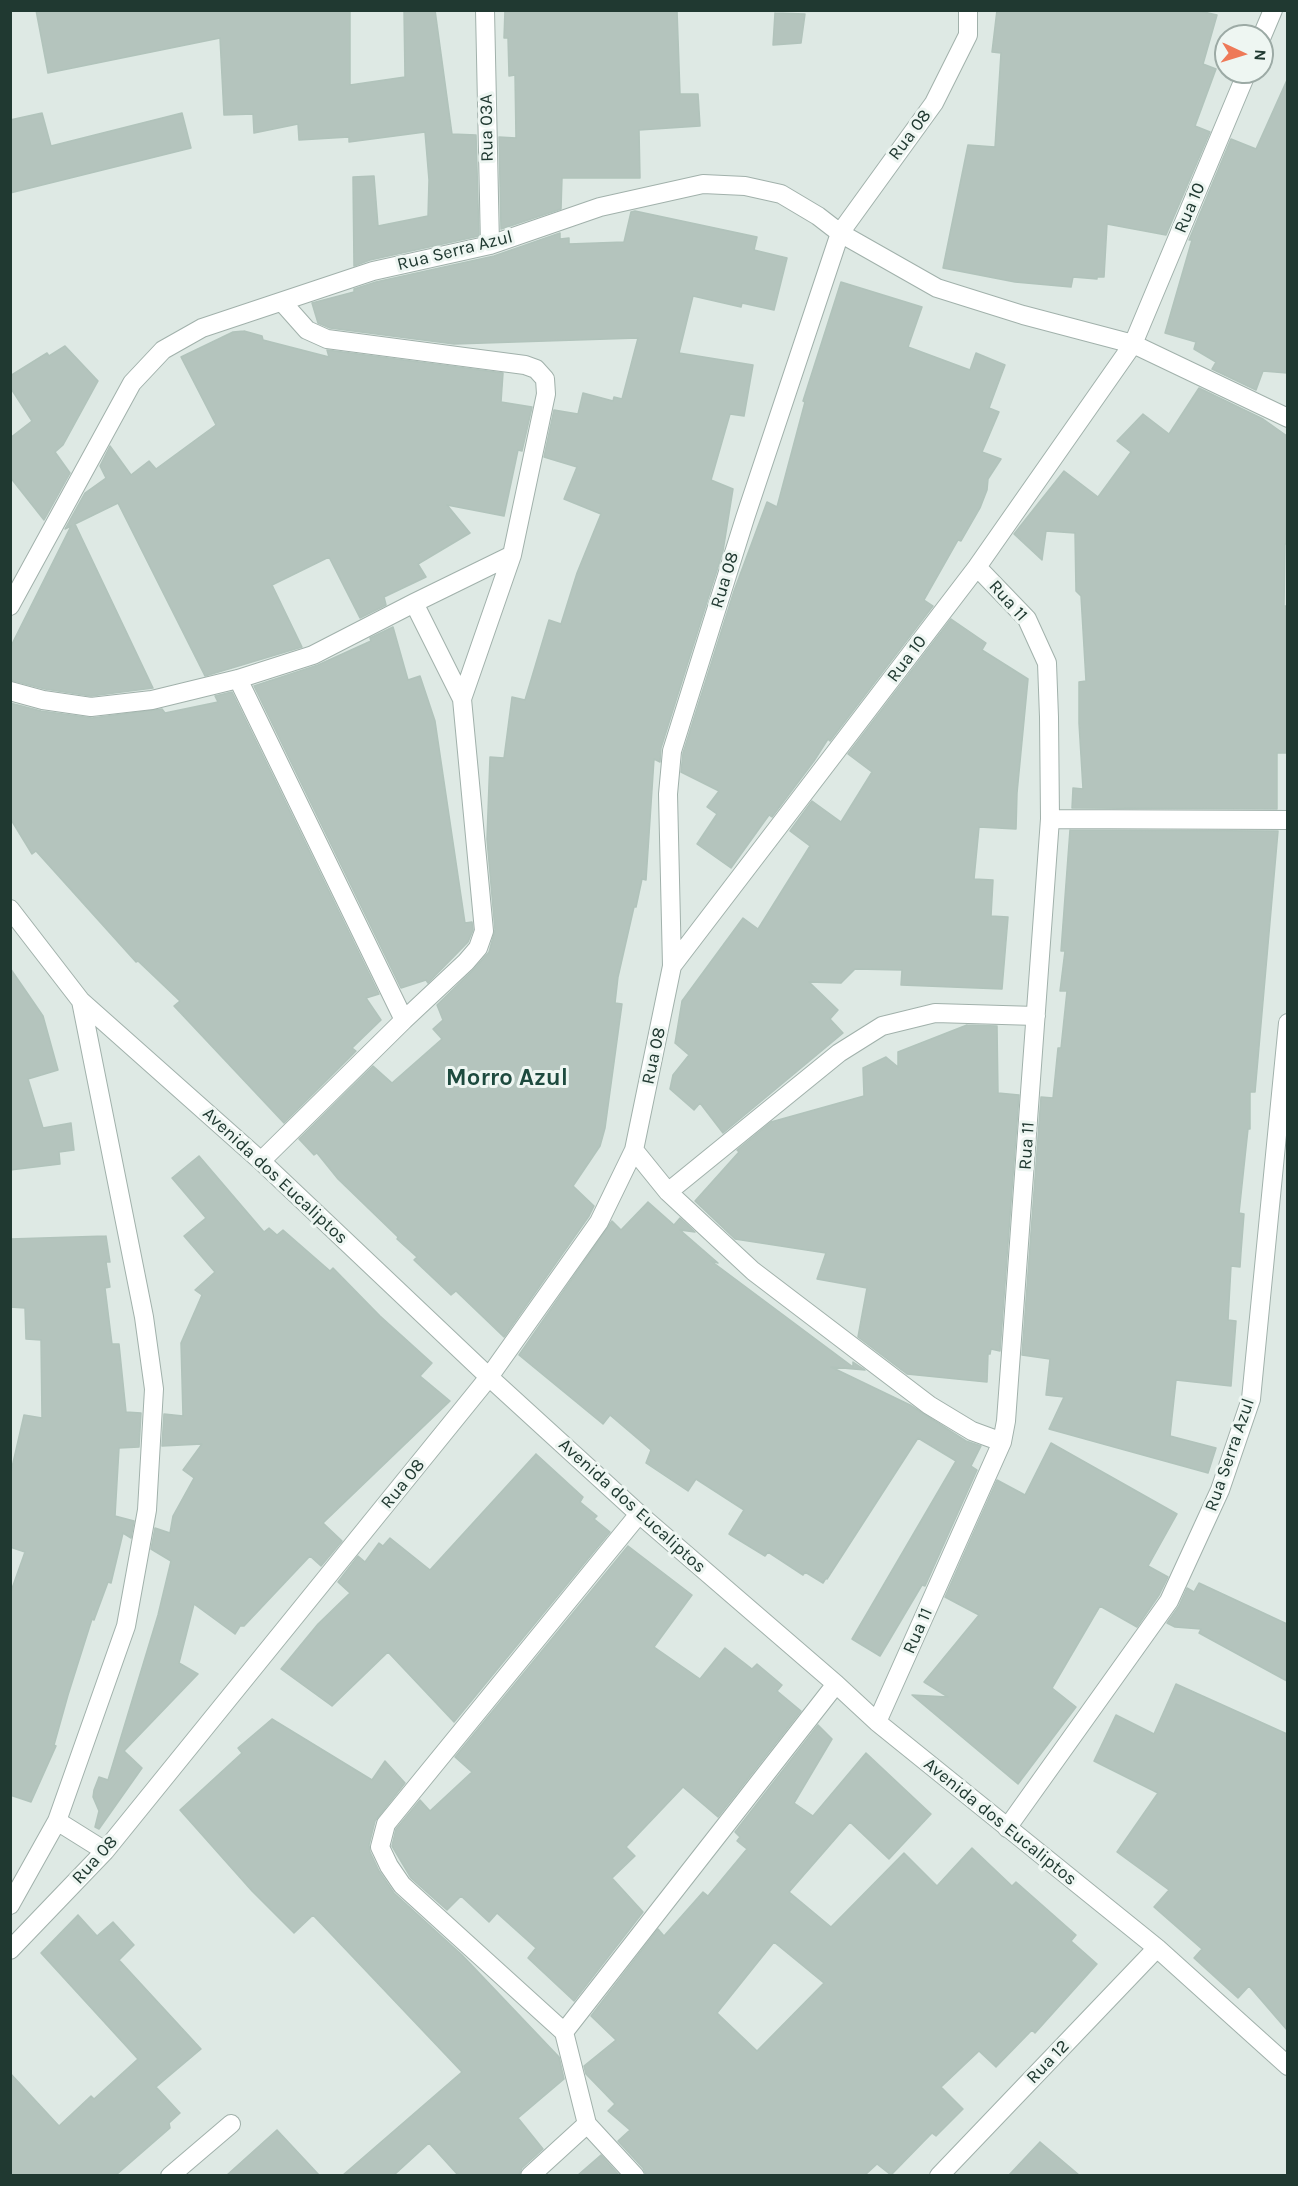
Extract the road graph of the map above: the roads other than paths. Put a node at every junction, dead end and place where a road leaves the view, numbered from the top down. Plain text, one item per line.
1 (485, 10) edge
2 (968, 10) edge
3 (1273, 10) edge
4 (1267, 24) edge
5 (1242, 84) edge
6 (840, 233) junction
7 (490, 245) junction
8 (283, 303) junction
9 (1133, 344) junction
10 (1287, 418) edge
11 (512, 555) junction
12 (977, 567) junction
13 (414, 603) junction
14 (10, 606) edge
15 (238, 679) junction
16 (10, 691) edge
17 (462, 699) junction
18 (1050, 819) junction
19 (1287, 820) edge
20 (10, 909) edge
21 (672, 966) junction
22 (81, 1001) junction
23 (1036, 1017) junction
24 (404, 1020) junction
25 (1287, 1023) edge
26 (634, 1150) junction
27 (261, 1161) junction
28 (668, 1192) junction
29 (489, 1377) junction
30 (1002, 1442) junction
31 (639, 1514) junction
32 (836, 1684) junction
33 (878, 1722) junction
34 (57, 1821) junction
35 (1007, 1828) junction
36 (105, 1851) junction
37 (10, 1905) edge
38 (1156, 1948) junction
39 (10, 1950) edge
40 (564, 2032) junction
41 (1287, 2066) edge
42 (231, 2124) dead end
43 (587, 2124) junction
44 (170, 2175) edge
45 (530, 2175) edge
46 (635, 2175) edge
47 (939, 2175) edge

1 - 7 street, Rua 03A
2 - 6 street, Rua 08
3 - 4 street
5 - 9 street, Rua 10
6 - 7 street, Rua Serra Azul
6 - 9 street, Rua Serra Azul
6 - 21 street, Rua 08
7 - 8 street, Rua Serra Azul
8 - 11 street
8 - 14 street, Rua Serra Azul
9 - 10 street
9 - 12 street, Rua 10
11 - 13 street
11 - 17 street
12 - 18 street, Rua 11
12 - 21 street, Rua 10
13 - 15 street
13 - 17 street
15 - 16 street
15 - 24 street
17 - 24 street
18 - 19 street
18 - 23 street, Rua 11
20 - 22 street, Avenida dos Eucaliptos
21 - 26 street, Rua 08
22 - 27 street, Avenida dos Eucaliptos
22 - 34 street
23 - 28 street
23 - 30 street, Rua 11
24 - 27 street
25 - 35 street, Rua Serra Azul
26 - 28 street
26 - 29 street, Rua 08
27 - 29 street, Avenida dos Eucaliptos
28 - 30 street
29 - 31 street, Avenida dos Eucaliptos
29 - 36 street, Rua 08
30 - 33 street, Rua 11
31 - 32 street, Avenida dos Eucaliptos
31 - 40 street
32 - 33 street, Avenida dos Eucaliptos
32 - 40 street
33 - 35 street, Avenida dos Eucaliptos
34 - 36 street
34 - 37 street
35 - 38 street, Avenida dos Eucaliptos
36 - 39 street, Rua 08
38 - 41 street, Avenida dos Eucaliptos
38 - 47 street, Rua 12
40 - 43 street
42 - 44 street
43 - 45 street
43 - 46 street

